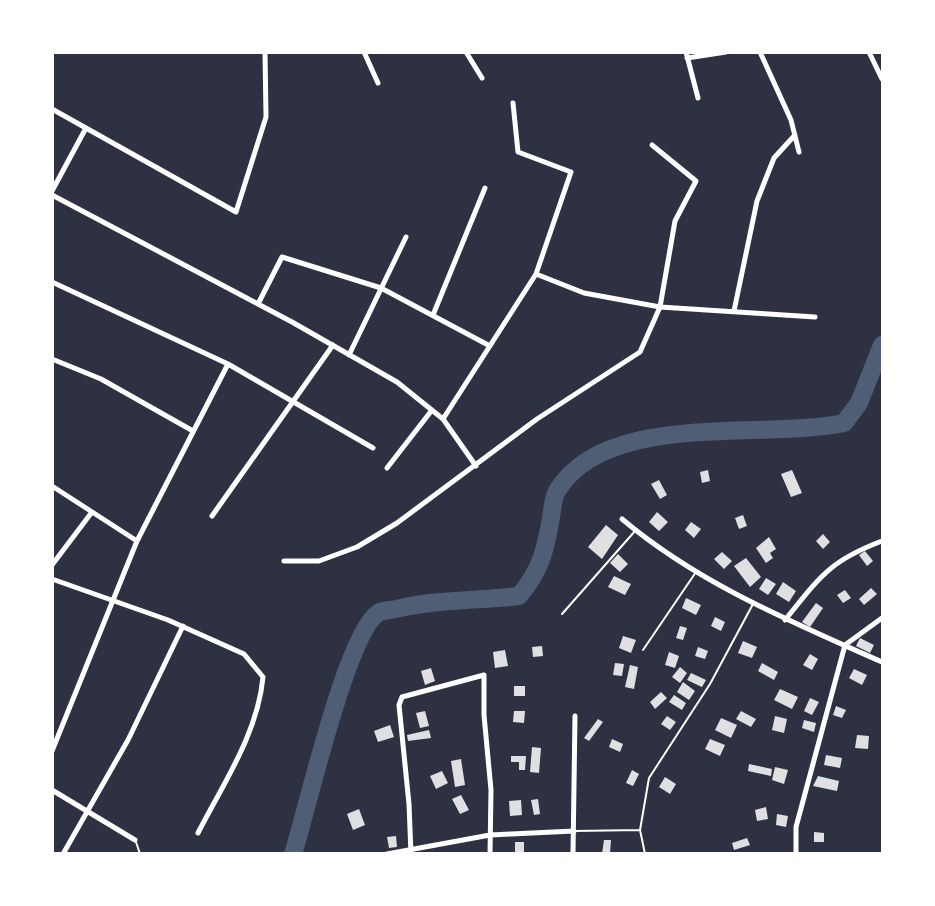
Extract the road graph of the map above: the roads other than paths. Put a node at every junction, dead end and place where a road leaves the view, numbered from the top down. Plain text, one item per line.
1 (265, 52) edge
2 (364, 52) edge
3 (466, 52) edge
4 (726, 52) edge
5 (759, 52) edge
6 (869, 52) edge
7 (686, 55) edge
8 (483, 78) dead end
9 (882, 79) edge
10 (378, 83) dead end
11 (698, 98) dead end
12 (513, 103) dead end
13 (52, 109) edge
14 (86, 128) junction
15 (795, 135) junction
16 (652, 145) dead end
17 (799, 152) dead end
18 (486, 188) dead end
19 (52, 193) edge
20 (406, 237) dead end
21 (536, 274) junction
22 (52, 282) edge
23 (381, 288) junction
24 (258, 304) junction
25 (660, 307) junction
26 (734, 311) junction
27 (433, 315) junction
28 (815, 317) dead end
29 (333, 345) junction
30 (490, 346) junction
31 (349, 355) junction
32 (52, 359) edge
33 (228, 364) junction
34 (292, 401) junction
35 (432, 410) junction
36 (443, 419) junction
37 (194, 430) junction
38 (373, 448) dead end
39 (476, 466) junction
40 (387, 468) dead end
41 (52, 486) edge
42 (92, 512) junction
43 (212, 516) dead end
44 (622, 519) dead end
45 (635, 531) junction
46 (136, 541) junction
47 (882, 541) edge
48 (284, 561) dead end
49 (52, 565) edge
50 (696, 572) junction
51 (52, 579) edge
52 (113, 600) junction
53 (754, 602) junction
54 (562, 614) dead end
55 (882, 618) edge
56 (786, 620) junction
57 (183, 626) junction
58 (845, 645) junction
59 (643, 650) dead end
60 (882, 662) edge
61 (575, 716) dead end
62 (52, 751) edge
63 (52, 790) edge
64 (89, 810) junction
65 (640, 830) junction
66 (574, 831) junction
67 (198, 833) dead end
68 (490, 835) junction
69 (135, 840) joint
70 (411, 852) edge
71 (63, 854) edge
72 (140, 854) edge
73 (387, 854) edge
74 (490, 854) edge
75 (573, 854) edge
76 (645, 854) edge
77 (796, 854) edge

1 - 14 street
2 - 10 street
3 - 8 street
4 - 7 street
5 - 15 street
6 - 9 street
7 - 11 street
12 - 21 street
13 - 14 street
14 - 19 street
15 - 17 street
15 - 26 street
16 - 25 street
18 - 27 street
19 - 24 street
20 - 23 street
21 - 25 street
21 - 30 street
22 - 33 street
23 - 24 street
23 - 27 street
23 - 31 street
24 - 29 street
25 - 26 street
25 - 39 street
26 - 28 street
27 - 30 street
29 - 31 street
29 - 34 street
30 - 36 street
31 - 35 street
32 - 37 street
33 - 34 street
33 - 37 street
34 - 38 street
34 - 43 street
35 - 36 street
35 - 40 street
36 - 39 street
37 - 46 street
39 - 48 street
41 - 42 street
42 - 46 street
42 - 49 street
44 - 45 street
45 - 50 street
45 - 54 lane
46 - 52 street
47 - 56 street
50 - 53 street
50 - 59 lane
51 - 52 street
52 - 57 street
52 - 62 street
53 - 56 street
53 - 65 lane
55 - 58 street
56 - 58 street
57 - 64 street
57 - 67 street
58 - 60 street
58 - 77 street
61 - 66 street
63 - 64 street
64 - 69 street
64 - 71 street
65 - 66 lane
65 - 76 lane
66 - 68 street
66 - 75 street
68 - 70 street
68 - 70 street
68 - 74 street
69 - 72 lane
70 - 73 street

